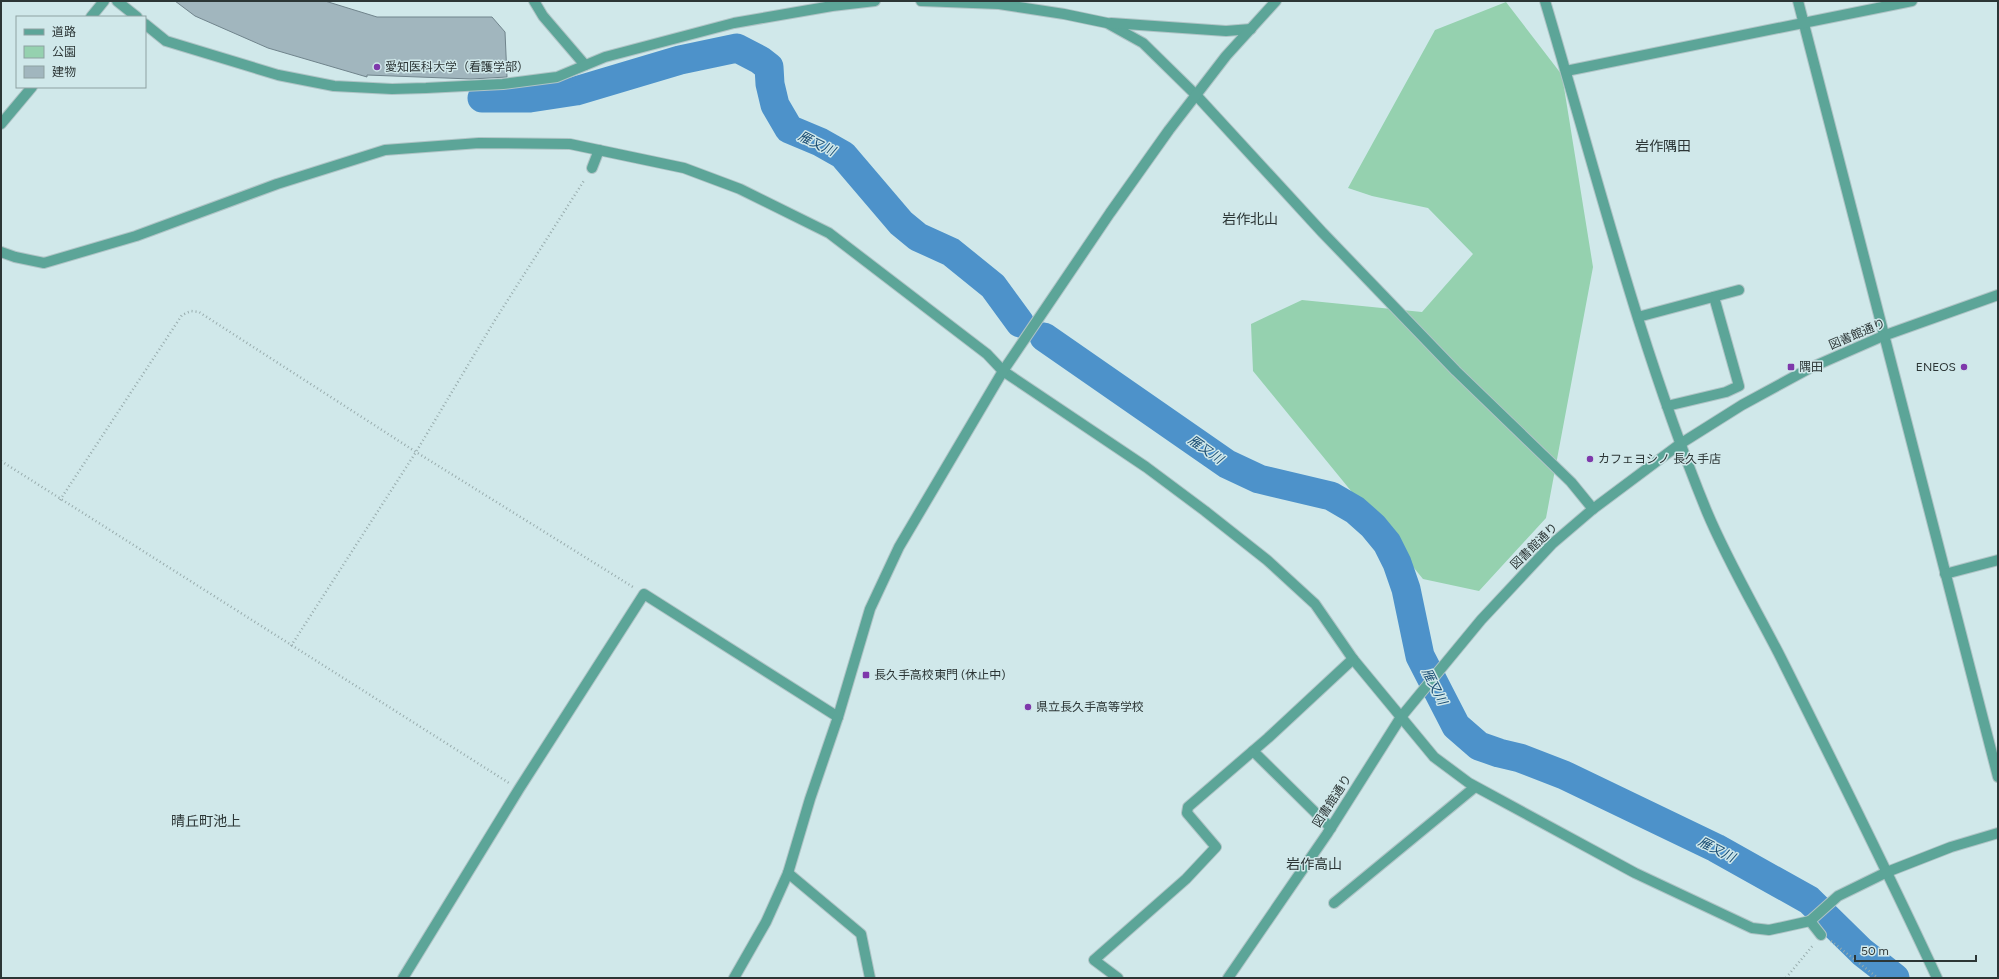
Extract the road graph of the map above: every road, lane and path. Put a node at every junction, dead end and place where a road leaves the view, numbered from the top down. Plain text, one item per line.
1 (104, 1) edge
2 (117, 1) edge
3 (534, 1) edge
4 (875, 1) edge
5 (921, 1) edge
6 (1276, 1) edge
7 (1545, 1) edge
8 (1798, 1) edge
9 (1912, 1) edge
10 (92, 16) edge
11 (135, 16) edge
12 (1804, 22) junction
13 (1107, 23) junction
14 (146, 25) edge
15 (1251, 29) junction
16 (585, 65) junction
17 (1566, 71) junction
18 (31, 88) edge
19 (1196, 94) junction
20 (1, 124) edge
21 (599, 150) junction
22 (592, 168) joint
23 (1, 252) edge
24 (1739, 290) dead end
25 (1998, 295) edge
26 (1714, 297) junction
27 (1638, 318) junction
28 (1883, 336) junction
29 (1002, 371) junction
30 (1667, 406) junction
31 (1680, 444) junction
32 (416, 452) junction
33 (1, 461) edge
34 (60, 500) junction
35 (1593, 509) junction
36 (1998, 560) edge
37 (1944, 574) junction
38 (644, 594) junction
39 (291, 646) junction
40 (1353, 659) junction
41 (838, 717) junction
42 (1401, 717) junction
43 (1254, 751) junction
44 (1998, 777) edge
45 (1475, 787) junction
46 (519, 789) junction
47 (1331, 828) junction
48 (1998, 833) edge
49 (1887, 872) junction
50 (788, 873) junction
51 (1334, 903) dead end
52 (1812, 920) junction
53 (1822, 935) junction
54 (405, 977) edge
55 (734, 978) edge
56 (870, 978) edge
57 (1118, 978) edge
58 (1228, 978) edge
59 (1786, 978) edge
60 (1878, 978) edge
61 (1937, 978) edge

1 - 10 street
2 - 11 street
3 - 16 street
4 - 16 street
5 - 13 street
6 - 15 street
7 - 17 street
8 - 12 street
9 - 12 street
12 - 17 street
12 - 28 street
13 - 15 street
13 - 19 street
14 - 16 street
15 - 19 street
17 - 27 street
18 - 20 street
19 - 29 street
19 - 35 street
21 - 22 street
21 - 23 street
21 - 29 street
22 - 32 path
24 - 26 street
25 - 28 street, 図書館通り
26 - 27 street
26 - 30 street
27 - 30 street
28 - 31 street, 図書館通り
28 - 37 street
29 - 40 street
29 - 41 street
30 - 31 street
31 - 35 street, 図書館通り
31 - 49 street
32 - 34 path
32 - 38 path
32 - 39 path
33 - 34 path
34 - 39 path
35 - 42 street, 図書館通り
36 - 37 street
37 - 44 street
38 - 41 street
38 - 46 street
39 - 46 path
40 - 42 street
40 - 43 street
41 - 50 street
42 - 45 street
42 - 47 street, 図書館通り
43 - 47 street
43 - 57 street
45 - 51 street
45 - 52 street
46 - 54 street
47 - 58 street, 図書館通り
48 - 49 street
49 - 52 street
49 - 61 street
50 - 55 street
50 - 56 street
52 - 53 street
53 - 59 path
53 - 60 path

